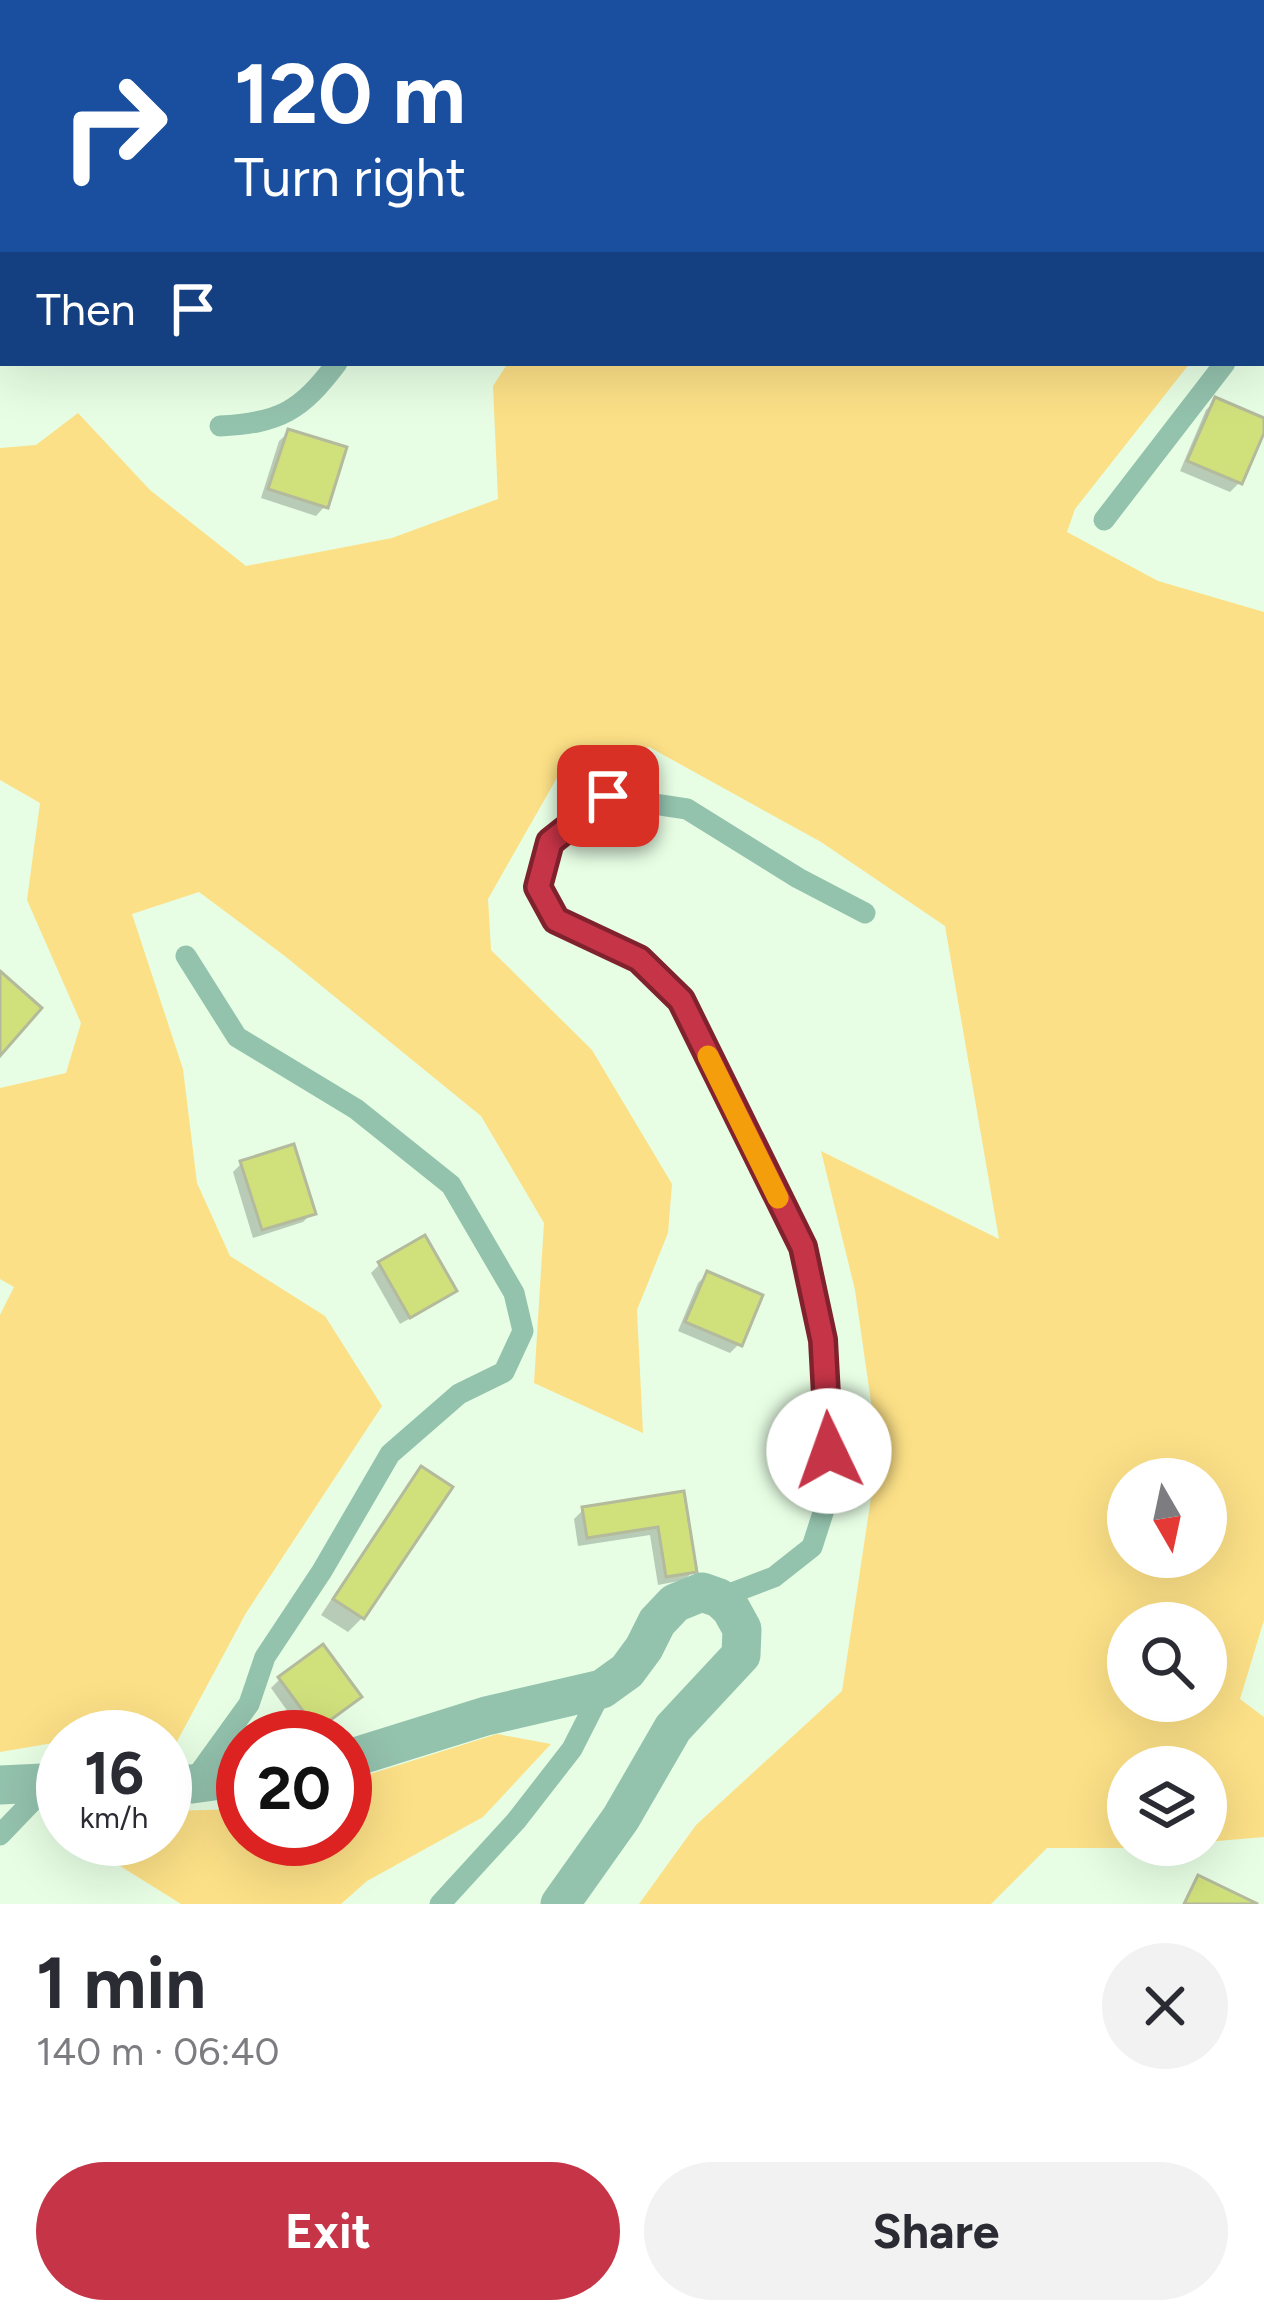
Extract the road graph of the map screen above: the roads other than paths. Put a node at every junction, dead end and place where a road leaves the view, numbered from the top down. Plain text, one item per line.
1 (335, 366) edge
2 (1223, 366) edge
3 (220, 426) dead end
4 (1104, 520) dead end
5 (865, 913) dead end
6 (186, 956) dead end
7 (718, 1598) junction
8 (602, 1689) junction
9 (372, 1752) edge
10 (192, 1768) edge
11 (36, 1783) edge
12 (0, 1785) edge
13 (36, 1801) edge
14 (0, 1834) edge
15 (440, 1904) edge
16 (560, 1904) edge

1 - 3 lane
2 - 4 lane
5 - 7 lane
6 - 10 lane
7 - 8 street
7 - 16 street
8 - 9 street
8 - 15 lane
11 - 12 street
13 - 14 lane

